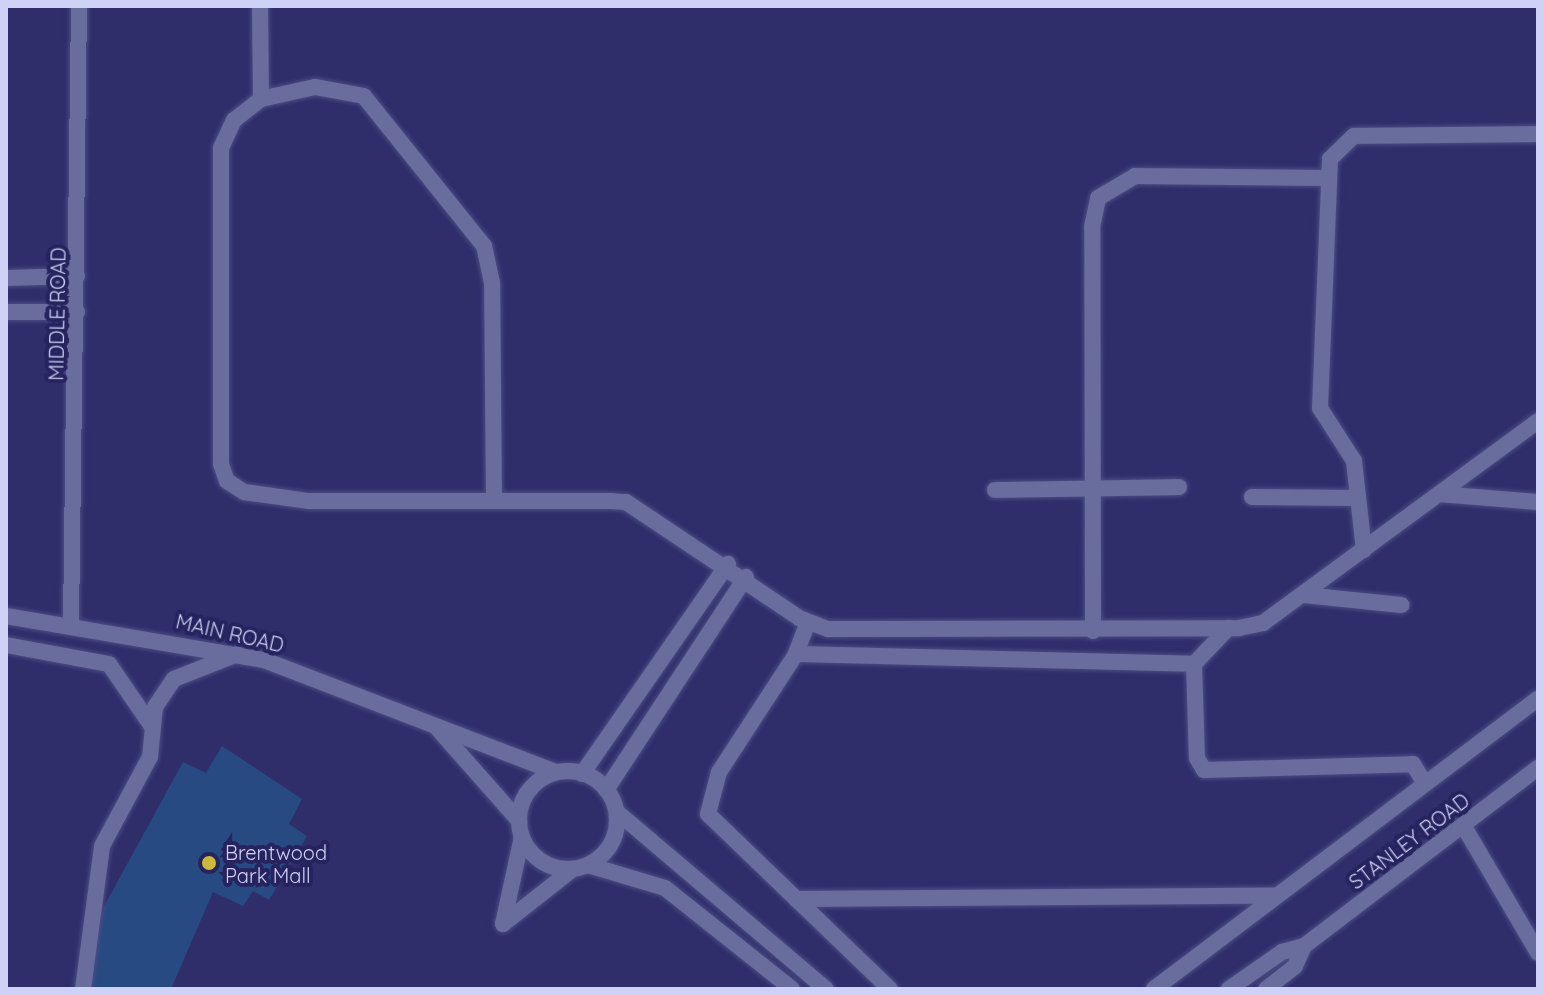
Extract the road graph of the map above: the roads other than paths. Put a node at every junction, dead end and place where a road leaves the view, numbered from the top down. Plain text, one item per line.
1 (79, 6) edge
2 (260, 6) edge
3 (261, 99) junction
4 (1538, 134) edge
5 (1324, 178) junction
6 (77, 276) junction
7 (6, 278) edge
8 (6, 312) edge
9 (77, 312) junction
10 (1538, 421) edge
11 (1179, 487) dead end
12 (1091, 488) junction
13 (995, 490) dead end
14 (1439, 494) junction
15 (1252, 497) dead end
16 (1358, 498) junction
17 (494, 501) junction
18 (1538, 502) edge
19 (1364, 550) junction
20 (728, 564) junction
21 (746, 577) junction
22 (1304, 595) junction
23 (1401, 605) dead end
24 (6, 616) edge
25 (808, 622) junction
26 (71, 624) junction
27 (1228, 628) junction
28 (1093, 631) junction
29 (6, 645) edge
30 (239, 653) junction
31 (796, 654) junction
32 (1194, 664) junction
33 (1538, 699) edge
34 (151, 725) junction
35 (435, 725) junction
36 (1538, 768) edge
37 (556, 772) junction
38 (582, 774) junction
39 (1425, 784) junction
40 (606, 790) junction
41 (617, 812) junction
42 (1463, 825) junction
43 (520, 829) junction
44 (580, 867) junction
45 (1277, 896) junction
46 (796, 899) junction
47 (1304, 946) junction
48 (1538, 953) edge
49 (83, 989) edge
50 (792, 989) edge
51 (826, 989) edge
52 (890, 989) edge
53 (1154, 989) edge
54 (1229, 989) edge
55 (1266, 989) edge

1 - 6 street, MIDDLE ROAD
2 - 3 street
3 - 17 street
3 - 17 street
4 - 5 street
5 - 12 street
5 - 16 street
6 - 7 street
6 - 9 street, MIDDLE ROAD
8 - 9 street
9 - 26 street, MIDDLE ROAD
10 - 14 street
11 - 12 street
12 - 13 street
12 - 28 street
14 - 18 street
14 - 19 street
15 - 16 street
16 - 19 street
17 - 20 street
19 - 22 street
20 - 21 street
20 - 38 street
21 - 25 street
21 - 40 street
22 - 23 street
22 - 27 street
24 - 26 street, MAIN ROAD
25 - 28 street
25 - 31 street
26 - 30 street, MAIN ROAD
27 - 28 street
27 - 32 street
29 - 34 street
30 - 34 street
30 - 35 street, MAIN ROAD
31 - 32 street
31 - 46 street
32 - 39 street
33 - 39 street
34 - 49 street
35 - 37 street, MAIN ROAD
35 - 43 street, MAIN ROAD
36 - 42 street, STANLEY ROAD
37 - 38 street, MAIN ROAD
37 - 43 street
38 - 40 street, MAIN ROAD
39 - 45 street
40 - 41 street, MAIN ROAD
41 - 44 street
41 - 51 street, MAIN ROAD
42 - 47 street, STANLEY ROAD
42 - 48 street
43 - 44 street, MAIN ROAD
43 - 44 street
44 - 50 street, MAIN ROAD
45 - 46 street
45 - 53 street
46 - 52 street
47 - 54 street, STANLEY ROAD
47 - 55 street, STANLEY ROAD

